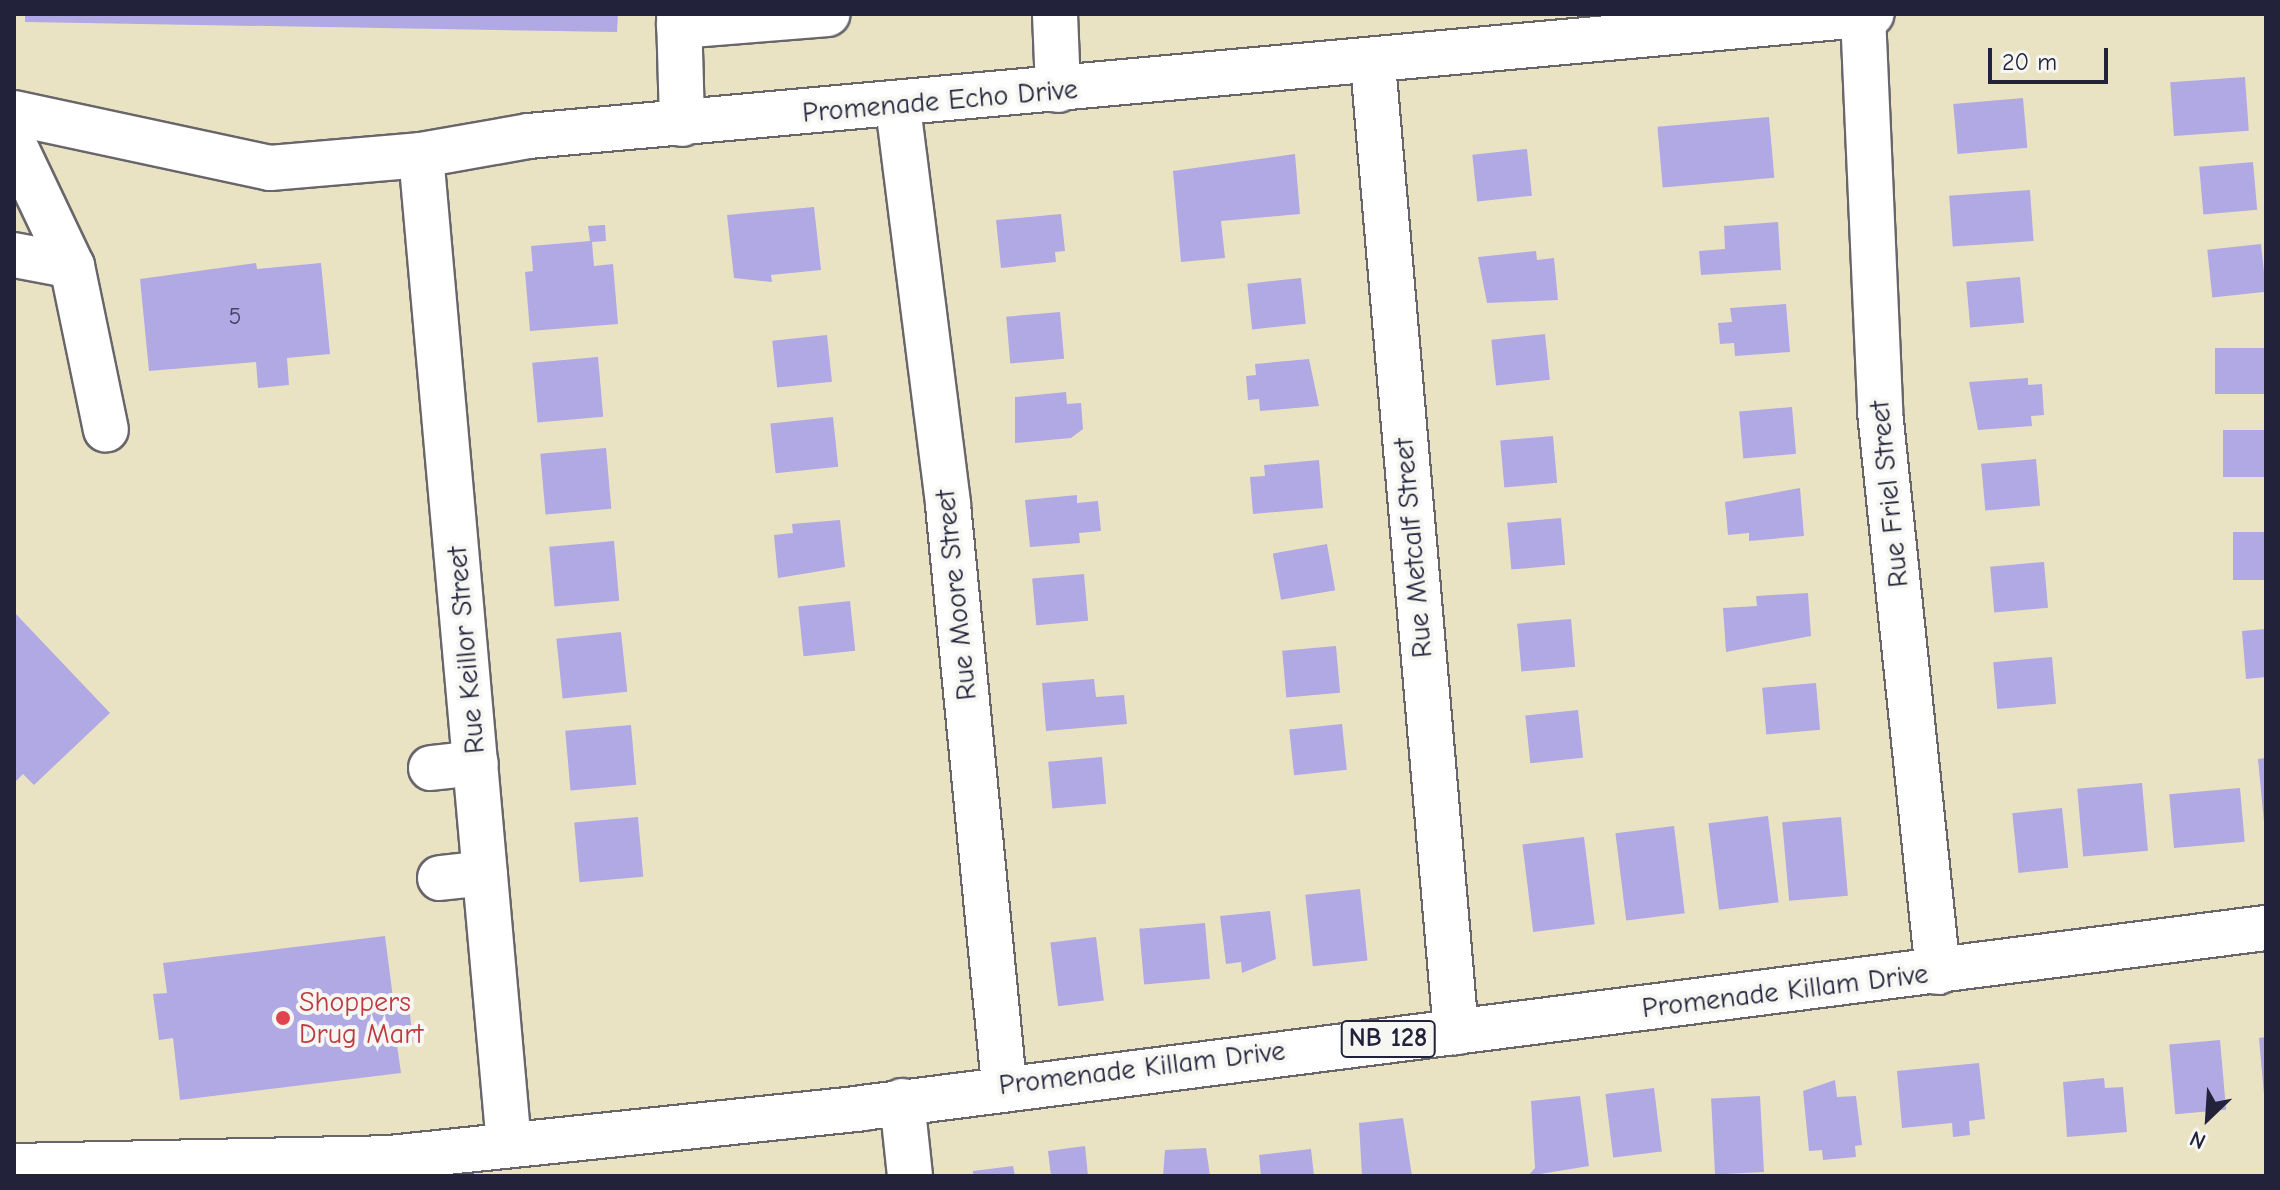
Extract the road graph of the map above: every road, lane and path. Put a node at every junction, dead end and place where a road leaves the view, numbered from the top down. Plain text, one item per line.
1 (828, 14) edge
2 (1055, 14) edge
3 (1871, 14) edge
4 (1863, 15) edge
5 (679, 20) edge
6 (1373, 64) junction
7 (1058, 90) junction
8 (898, 107) junction
9 (14, 113) edge
10 (682, 124) junction
11 (14, 144) edge
12 (421, 155) junction
13 (14, 255) edge
14 (72, 266) junction
15 (106, 430) dead end
16 (476, 763) junction
17 (431, 768) dead end
18 (485, 873) junction
19 (440, 878) dead end
20 (2266, 928) edge
21 (1938, 972) junction
22 (1456, 1032) junction
23 (1004, 1084) junction
24 (902, 1101) junction
25 (509, 1145) junction
26 (14, 1166) edge
27 (199, 1171) edge
28 (910, 1176) edge

1 - 5 street
2 - 7 street
3 - 4 street, Promenade Echo Drive
4 - 6 street, Promenade Echo Drive
4 - 21 street, Rue Friel Street
5 - 10 street
6 - 7 street, Promenade Echo Drive
6 - 22 street, Rue Metcalf Street
7 - 8 street, Promenade Echo Drive
8 - 10 street, Promenade Echo Drive
8 - 23 street, Rue Moore Street
9 - 12 street, Promenade Echo Drive
10 - 12 street, Promenade Echo Drive
11 - 14 street
12 - 16 street, Rue Keillor Street
13 - 14 street
14 - 15 street
16 - 17 street
16 - 18 street, Rue Keillor Street
18 - 19 street
18 - 25 street, Rue Keillor Street
20 - 21 street, Promenade Killam Drive / NB 128
21 - 22 street, Promenade Killam Drive / NB 128
22 - 23 street, Promenade Killam Drive / NB 128
23 - 24 street, Promenade Killam Drive / NB 128
24 - 25 street, Promenade Killam Drive / NB 128
24 - 28 street
25 - 27 street, Promenade Killam Drive / NB 128
26 - 27 street, Promenade Killam Drive / NB 128

